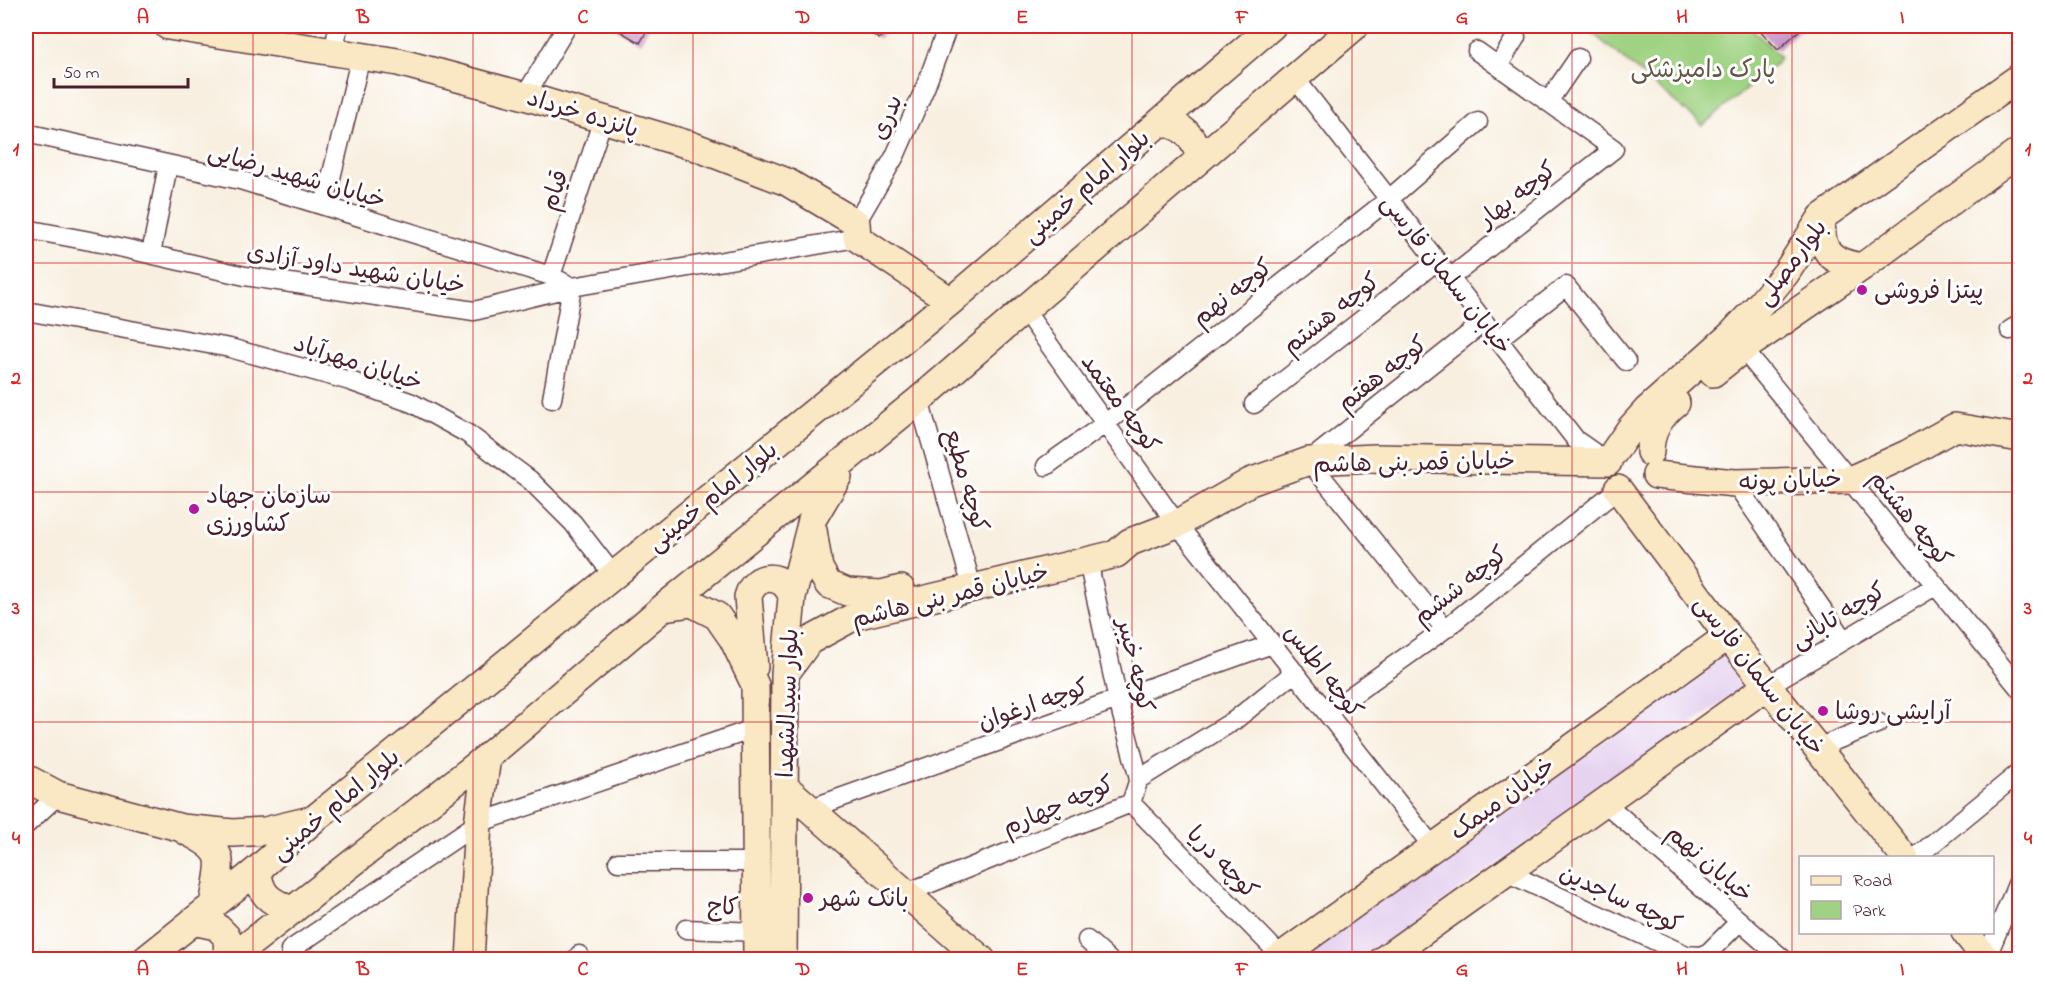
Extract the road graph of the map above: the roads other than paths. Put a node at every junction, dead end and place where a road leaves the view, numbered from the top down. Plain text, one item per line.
1 (168, 26) edge
2 (567, 26) edge
3 (948, 26) edge
4 (1272, 26) edge
5 (1355, 26) edge
6 (1516, 37) dead end
7 (336, 39) edge
8 (1477, 51) dead end
9 (361, 56) junction
10 (1578, 58) dead end
11 (1498, 66) junction
12 (1294, 77) junction
13 (2019, 77) edge
14 (525, 96) junction
15 (1548, 102) junction
16 (603, 119) junction
17 (1160, 122) junction
18 (1478, 122) dead end
19 (26, 133) edge
20 (2019, 151) edge
21 (1200, 158) junction
22 (168, 165) junction
23 (1389, 199) junction
24 (324, 206) junction
25 (1822, 217) junction
26 (26, 229) edge
27 (856, 231) junction
28 (151, 254) junction
29 (1437, 261) junction
30 (1862, 267) junction
31 (1786, 273) junction
32 (551, 276) junction
33 (1450, 278) junction
34 (572, 287) junction
35 (951, 301) junction
36 (1808, 304) junction
37 (26, 311) edge
38 (1025, 311) junction
39 (1484, 322) junction
40 (1498, 339) junction
41 (1743, 349) junction
42 (1626, 361) dead end
43 (552, 399) dead end
44 (919, 400) junction
45 (1254, 404) dead end
46 (1106, 423) junction
47 (2019, 438) edge
48 (1611, 457) junction
49 (847, 459) junction
50 (1309, 461) junction
51 (1653, 464) junction
52 (1046, 466) dead end
53 (1850, 480) junction
54 (1735, 483) junction
55 (1618, 489) junction
56 (812, 520) junction
57 (1178, 524) junction
58 (1130, 542) junction
59 (1088, 561) junction
60 (968, 573) junction
61 (614, 576) junction
62 (1935, 585) junction
63 (792, 597) junction
64 (664, 607) junction
65 (1445, 629) junction
66 (1728, 636) junction
67 (1843, 639) junction
68 (1272, 644) junction
69 (1295, 672) junction
70 (785, 674) junction
71 (755, 685) junction
72 (1767, 686) junction
73 (2019, 689) edge
74 (1119, 700) junction
75 (1327, 713) junction
76 (1879, 723) dead end
77 (756, 728) junction
78 (1817, 748) junction
79 (486, 757) junction
80 (2019, 772) edge
81 (26, 778) edge
82 (1139, 779) junction
83 (784, 787) junction
84 (58, 795) junction
85 (1604, 802) junction
86 (1131, 803) junction
87 (809, 809) junction
88 (313, 820) junction
89 (478, 824) junction
90 (26, 825) edge
91 (182, 828) junction
92 (1433, 848) junction
93 (1903, 856) edge
94 (1917, 856) edge
95 (618, 862) dead end
96 (756, 862) junction
97 (257, 870) junction
98 (1506, 872) junction
99 (2019, 877) edge
100 (906, 894) junction
101 (292, 911) junction
102 (203, 913) junction
103 (1740, 921) junction
104 (687, 929) dead end
105 (757, 932) junction
106 (1966, 934) edge
107 (1087, 940) dead end
108 (295, 955) edge
109 (1398, 957) edge
110 (1279, 958) edge
111 (1986, 959) edge
112 (145, 960) edge
113 (228, 960) edge
114 (470, 960) edge
115 (757, 960) edge
116 (783, 960) edge
117 (982, 960) edge
118 (1109, 960) edge
119 (1784, 960) edge

1 - 7 street, پانزده خرداد
2 - 14 street
3 - 27 street, بدری
4 - 17 street, بلوار امام خمینی
5 - 12 street
6 - 11 street
7 - 9 street, پانزده خرداد
8 - 11 street
9 - 14 street, پانزده خرداد
9 - 24 street
10 - 15 street
11 - 15 street
12 - 21 street
12 - 23 street, خیابان سلمان فارسی
13 - 25 street, بلوارمصلی
14 - 16 street, پانزده خرداد
15 - 33 street, کوچه بهار
16 - 27 street, پانزده خرداد
16 - 32 street, قیام
17 - 21 street
17 - 35 street, بلوار امام خمینی
18 - 23 street, کوچه نهم
19 - 22 street, خیابان شهید رضایی
20 - 30 street, بلوارمصلی
21 - 38 street
22 - 24 street, خیابان شهید رضایی
22 - 28 street
23 - 29 street, خیابان سلمان فارسی
23 - 46 street, کوچه نهم
24 - 32 street, خیابان شهید رضایی
25 - 30 street
25 - 31 street, بلوارمصلی
26 - 28 street, خیابان شهید داود آزادی
27 - 34 street, خیابان شهید داود آزادی
27 - 35 street, پانزده خرداد
28 - 34 street, خیابان شهید داود آزادی
29 - 33 street, خیابان سلمان فارسی
29 - 45 street, کوچه هشتم
30 - 36 street, بلوارمصلی
31 - 36 street
31 - 48 street, بلوارمصلی
32 - 34 street, خیابان شهید رضایی
33 - 39 street, خیابان سلمان فارسی
34 - 43 street
35 - 61 street, بلوار امام خمینی
36 - 41 street, بلوارمصلی
37 - 61 street, خیابان مهرآباد
38 - 44 street
38 - 46 street, کوچه معتمد
39 - 40 street, خیابان سلمان فارسی
39 - 50 street, کوچه هفتم
40 - 42 street
40 - 48 street, خیابان سلمان فارسی
41 - 51 street, بلوارمصلی
41 - 53 street, کوچه هشتم
44 - 49 street
44 - 60 street, کوچه مطیع
46 - 52 street, کوچه نهم
46 - 57 street, کوچه معتمد
47 - 53 street, خیابان پونه
48 - 50 street, خیابان قمر بنی هاشم
48 - 51 street
48 - 55 street
49 - 56 street, بلوار سیدالشهدا
49 - 64 street
50 - 57 street, خیابان قمر بنی هاشم
50 - 65 street
51 - 54 street, خیابان پونه
51 - 55 street
53 - 54 street, خیابان پونه
53 - 62 street, کوچه هشتم
54 - 67 street
55 - 65 street, کوچه ششم
55 - 66 street, خیابان سلمان فارسی
56 - 60 street, خیابان قمر بنی هاشم
56 - 63 street, بلوار سیدالشهدا
57 - 58 street, خیابان قمر بنی هاشم
57 - 68 street, کوچه اطلس
58 - 59 street, خیابان قمر بنی هاشم
58 - 60 street, خیابان قمر بنی هاشم
59 - 70 street, خیابان قمر بنی هاشم
59 - 74 street, کوچه خیبر
61 - 88 street, بلوار امام خمینی
62 - 67 street, کوچه تابانی
62 - 73 street, کوچه هشتم
63 - 70 street, بلوار سیدالشهدا
63 - 71 street
64 - 71 street, بلوار سیدالشهدا
64 - 79 street
65 - 75 street, کوچه ششم
66 - 72 street, خیابان سلمان فارسی
66 - 92 street, خیابان میمک
67 - 72 street, کوچه تابانی
68 - 69 street, کوچه اطلس
68 - 74 street, کوچه ارغوان
69 - 75 street, کوچه اطلس
69 - 82 street, کوچه چهارم
70 - 83 street, بلوار سیدالشهدا
71 - 77 street, بلوار سیدالشهدا
72 - 78 street, خیابان سلمان فارسی
72 - 85 street
74 - 82 street, کوچه خیبر
74 - 87 street, کوچه ارغوان
75 - 92 street, کوچه اطلس
76 - 78 street
77 - 89 street
77 - 96 street, بلوار سیدالشهدا
78 - 93 street, خیابان سلمان فارسی
79 - 89 street
79 - 101 street
80 - 94 street
81 - 84 street
82 - 86 street, کوچه چهارم
83 - 87 street
83 - 116 street, بلوار سیدالشهدا
84 - 90 street
84 - 91 street
85 - 98 street
85 - 103 street, خیابان نهم
86 - 100 street, کوچه چهارم
86 - 110 street, کوچه دریا
87 - 100 street
88 - 91 street
88 - 97 street, بلوار امام خمینی
89 - 108 street
89 - 114 street
91 - 102 street
92 - 110 street, خیابان میمک
95 - 96 street
96 - 105 street, بلوار سیدالشهدا
97 - 101 street
97 - 102 street, بلوار امام خمینی
98 - 103 street, کوچه ساجدین
98 - 109 street
99 - 111 street
100 - 117 street
101 - 113 street
102 - 112 street, بلوار امام خمینی
102 - 113 street
103 - 119 street, خیابان نهم
104 - 105 street, کاج
105 - 115 street, بلوار سیدالشهدا
106 - 111 street
107 - 118 street

